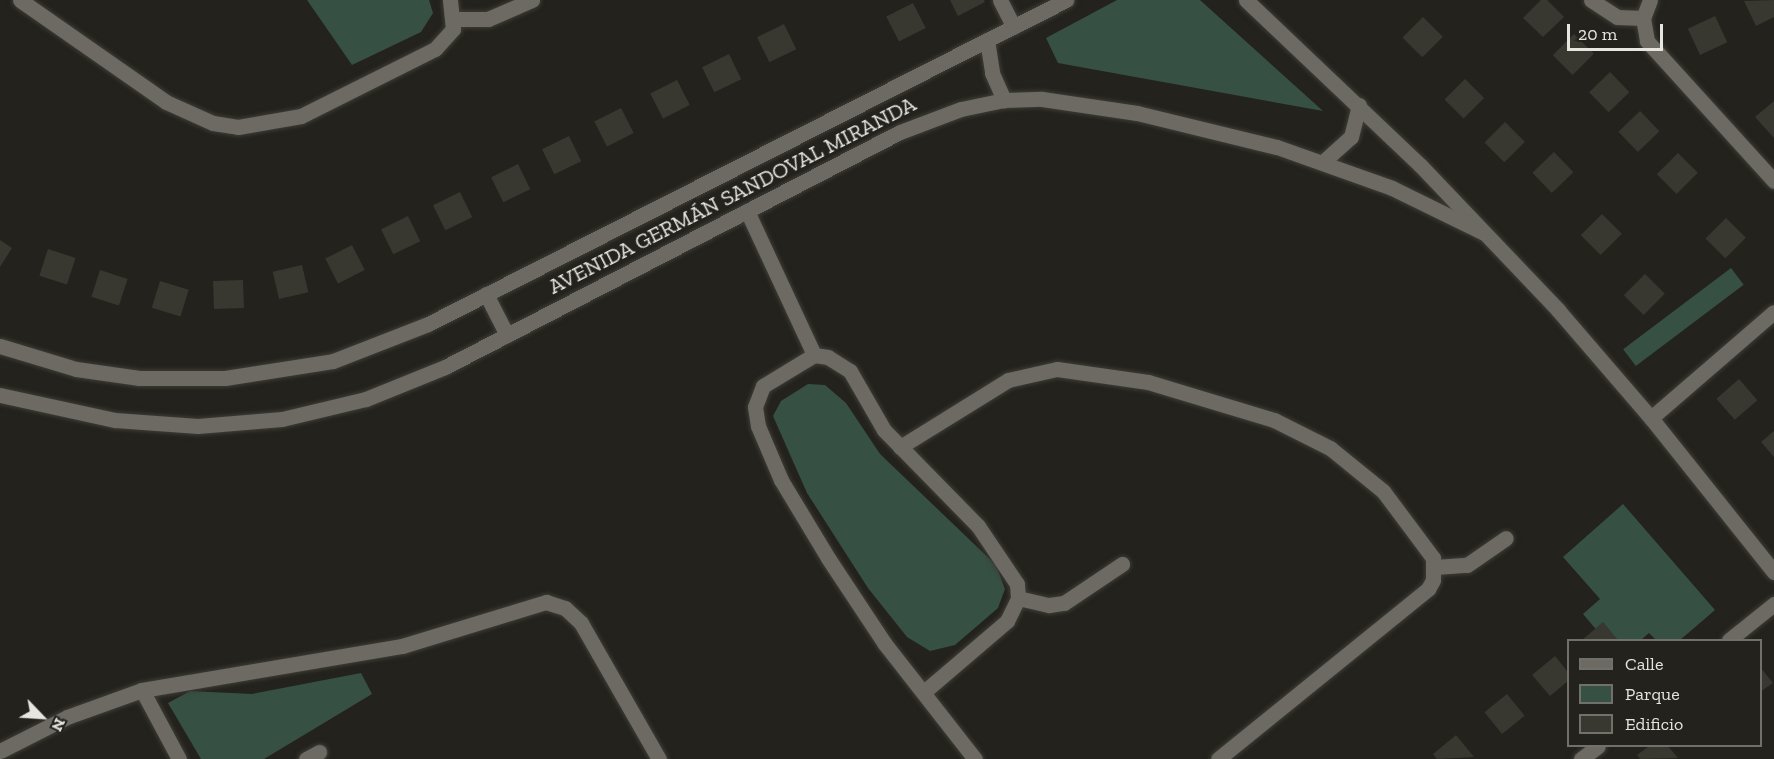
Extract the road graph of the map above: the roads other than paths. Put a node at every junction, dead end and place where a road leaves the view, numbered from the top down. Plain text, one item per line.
1 (20, 0) edge
2 (450, 0) edge
3 (532, 0) edge
4 (1000, 0) edge
5 (1066, 0) edge
6 (1246, 0) edge
7 (1591, 0) edge
8 (1650, 0) edge
9 (1643, 18) junction
10 (455, 20) junction
11 (1014, 27) junction
12 (987, 40) junction
13 (1004, 100) junction
14 (1359, 105) junction
15 (1324, 161) junction
16 (1774, 182) edge
17 (747, 211) junction
18 (1484, 233) junction
19 (486, 294) junction
20 (1774, 312) edge
21 (507, 335) junction
22 (0, 346) edge
23 (814, 355) junction
24 (0, 395) edge
25 (1651, 418) junction
26 (900, 447) junction
27 (1506, 538) dead end
28 (1122, 564) dead end
29 (1435, 567) junction
30 (1774, 572) edge
31 (1018, 598) junction
32 (1774, 604) edge
33 (1730, 639) edge
34 (142, 690) junction
35 (925, 691) junction
36 (1597, 747) edge
37 (0, 751) edge
38 (179, 759) edge
39 (659, 759) edge
40 (975, 759) edge
41 (1218, 759) edge
42 (1581, 759) edge

1 - 10 street
2 - 10 street
3 - 10 street
4 - 11 street
5 - 11 street, AVENIDA GERMÁN SANDOVAL MIRANDA
6 - 14 street, AVENIDA GERMÁN SANDOVAL MIRANDA
7 - 9 street
8 - 9 street
9 - 16 street
11 - 12 street, AVENIDA GERMÁN SANDOVAL MIRANDA
12 - 13 street
12 - 19 street, AVENIDA GERMÁN SANDOVAL MIRANDA
13 - 15 street, AVENIDA GERMÁN SANDOVAL MIRANDA
13 - 17 street, AVENIDA GERMÁN SANDOVAL MIRANDA
14 - 15 street
14 - 18 street, AVENIDA GERMÁN SANDOVAL MIRANDA
15 - 18 street, AVENIDA GERMÁN SANDOVAL MIRANDA
17 - 21 street, AVENIDA GERMÁN SANDOVAL MIRANDA
17 - 23 street
18 - 25 street, AVENIDA GERMÁN SANDOVAL MIRANDA
19 - 21 street
19 - 22 street, AVENIDA GERMÁN SANDOVAL MIRANDA
20 - 25 street
21 - 24 street, AVENIDA GERMÁN SANDOVAL MIRANDA
23 - 26 street
23 - 35 street
25 - 30 street, AVENIDA GERMÁN SANDOVAL MIRANDA
26 - 29 street
26 - 31 street
27 - 29 street
28 - 31 street
29 - 41 street
31 - 35 street
32 - 33 street
34 - 37 street
34 - 38 street
34 - 39 street
35 - 40 street
36 - 42 street

